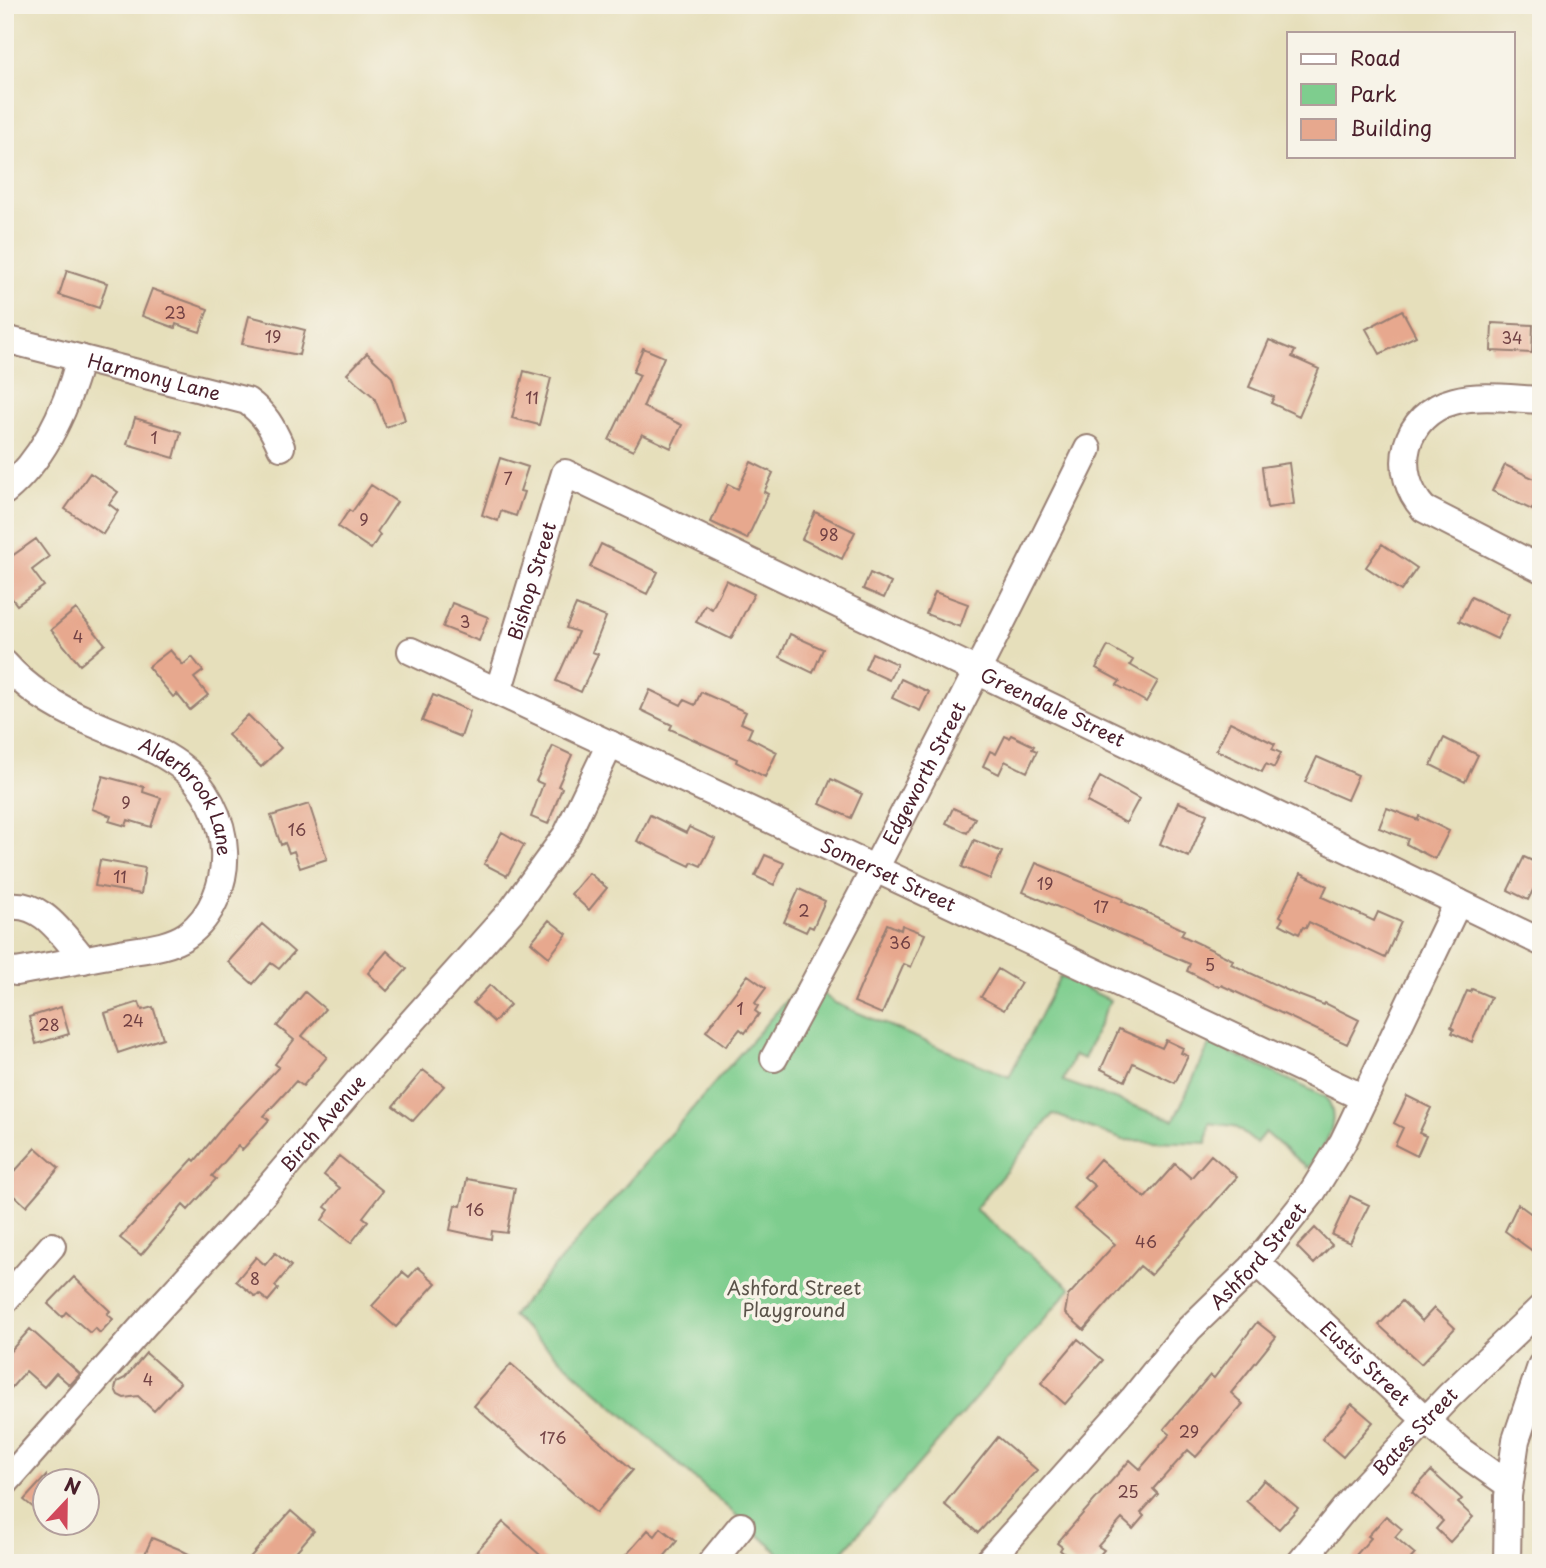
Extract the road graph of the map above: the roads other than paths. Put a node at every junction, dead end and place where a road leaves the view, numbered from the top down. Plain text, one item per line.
1 (5, 339) edge
2 (80, 358) junction
3 (1541, 400) edge
4 (281, 447) dead end
5 (1088, 449) dead end
6 (565, 472) joint
7 (5, 491) edge
8 (1541, 569) edge
9 (411, 651) dead end
10 (5, 664) edge
11 (978, 671) junction
12 (498, 692) junction
13 (610, 744) junction
14 (876, 869) junction
15 (1458, 902) junction
16 (5, 907) edge
17 (1541, 942) edge
18 (84, 960) junction
19 (5, 970) edge
20 (774, 1058) dead end
21 (1364, 1098) junction
22 (52, 1246) dead end
23 (1256, 1262) junction
24 (5, 1300) edge
25 (1541, 1308) edge
26 (1541, 1367) edge
27 (1426, 1420) junction
28 (5, 1483) edge
29 (1510, 1485) junction
30 (741, 1526) dead end
31 (711, 1563) edge
32 (988, 1563) edge
33 (1300, 1563) edge
34 (1507, 1563) edge

1 - 2 street, Harmony Lane
2 - 4 street, Harmony Lane
2 - 7 street
3 - 8 street
5 - 11 street, Edgeworth Street
6 - 11 street, Greendale Street
6 - 12 street, Bishop Street
9 - 12 street, Somerset Street
10 - 18 street, Alderbrook Lane
11 - 14 street, Edgeworth Street
11 - 15 street, Greendale Street
12 - 13 street, Somerset Street
13 - 14 street, Somerset Street
13 - 28 street, Birch Avenue
14 - 20 street, Edgeworth Street
14 - 21 street, Somerset Street
15 - 17 street, Greendale Street
15 - 21 street, Ashford Street
16 - 18 street
18 - 19 street, Alderbrook Lane
21 - 23 street, Ashford Street
22 - 24 street
23 - 27 street, Eustis Street
23 - 32 street, Ashford Street
25 - 27 street, Bates Street
26 - 29 street
27 - 29 street, Eustis Street
27 - 33 street, Bates Street
29 - 34 street
30 - 31 street

